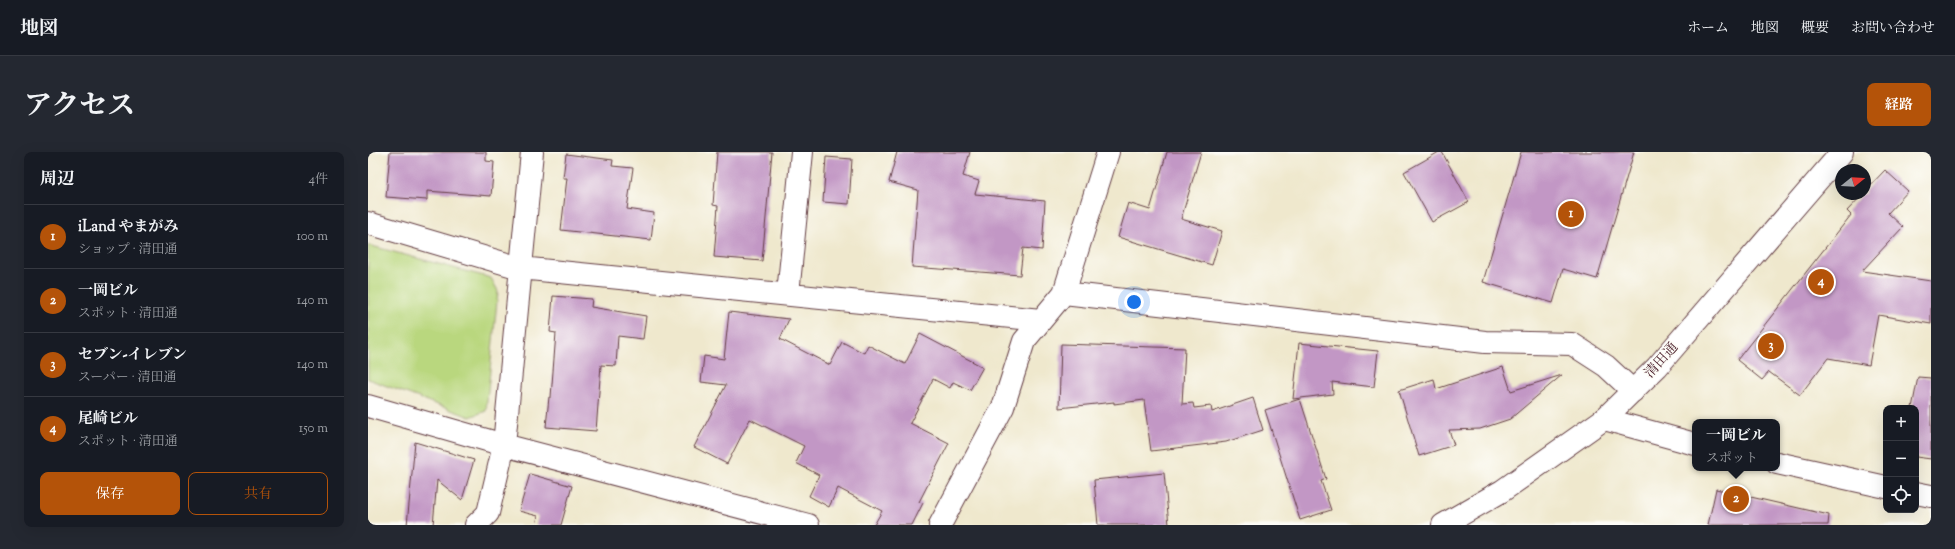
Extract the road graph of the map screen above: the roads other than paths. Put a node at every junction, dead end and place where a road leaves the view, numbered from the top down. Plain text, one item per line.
1 (532, 152) edge
2 (802, 152) edge
3 (1108, 152) edge
4 (1842, 152) edge
5 (368, 223) edge
6 (520, 268) junction
7 (1064, 293) junction
8 (788, 294) junction
9 (1041, 320) junction
10 (1634, 391) junction
11 (368, 406) edge
12 (1604, 419) junction
13 (1692, 443) edge
14 (504, 445) junction
15 (1780, 464) edge
16 (1883, 486) edge
17 (1919, 494) edge
18 (1931, 496) edge
19 (476, 525) edge
20 (808, 525) edge
21 (940, 525) edge
22 (1443, 525) edge

1 - 6 street
2 - 8 street
3 - 7 street
4 - 10 street, 清田通
5 - 6 street
6 - 8 street
6 - 14 street
7 - 9 street
7 - 10 street
8 - 9 street
9 - 21 street
10 - 12 street, 清田通
11 - 14 street
12 - 13 street
12 - 22 street, 清田通
14 - 19 street
14 - 20 street
15 - 16 street
17 - 18 street

